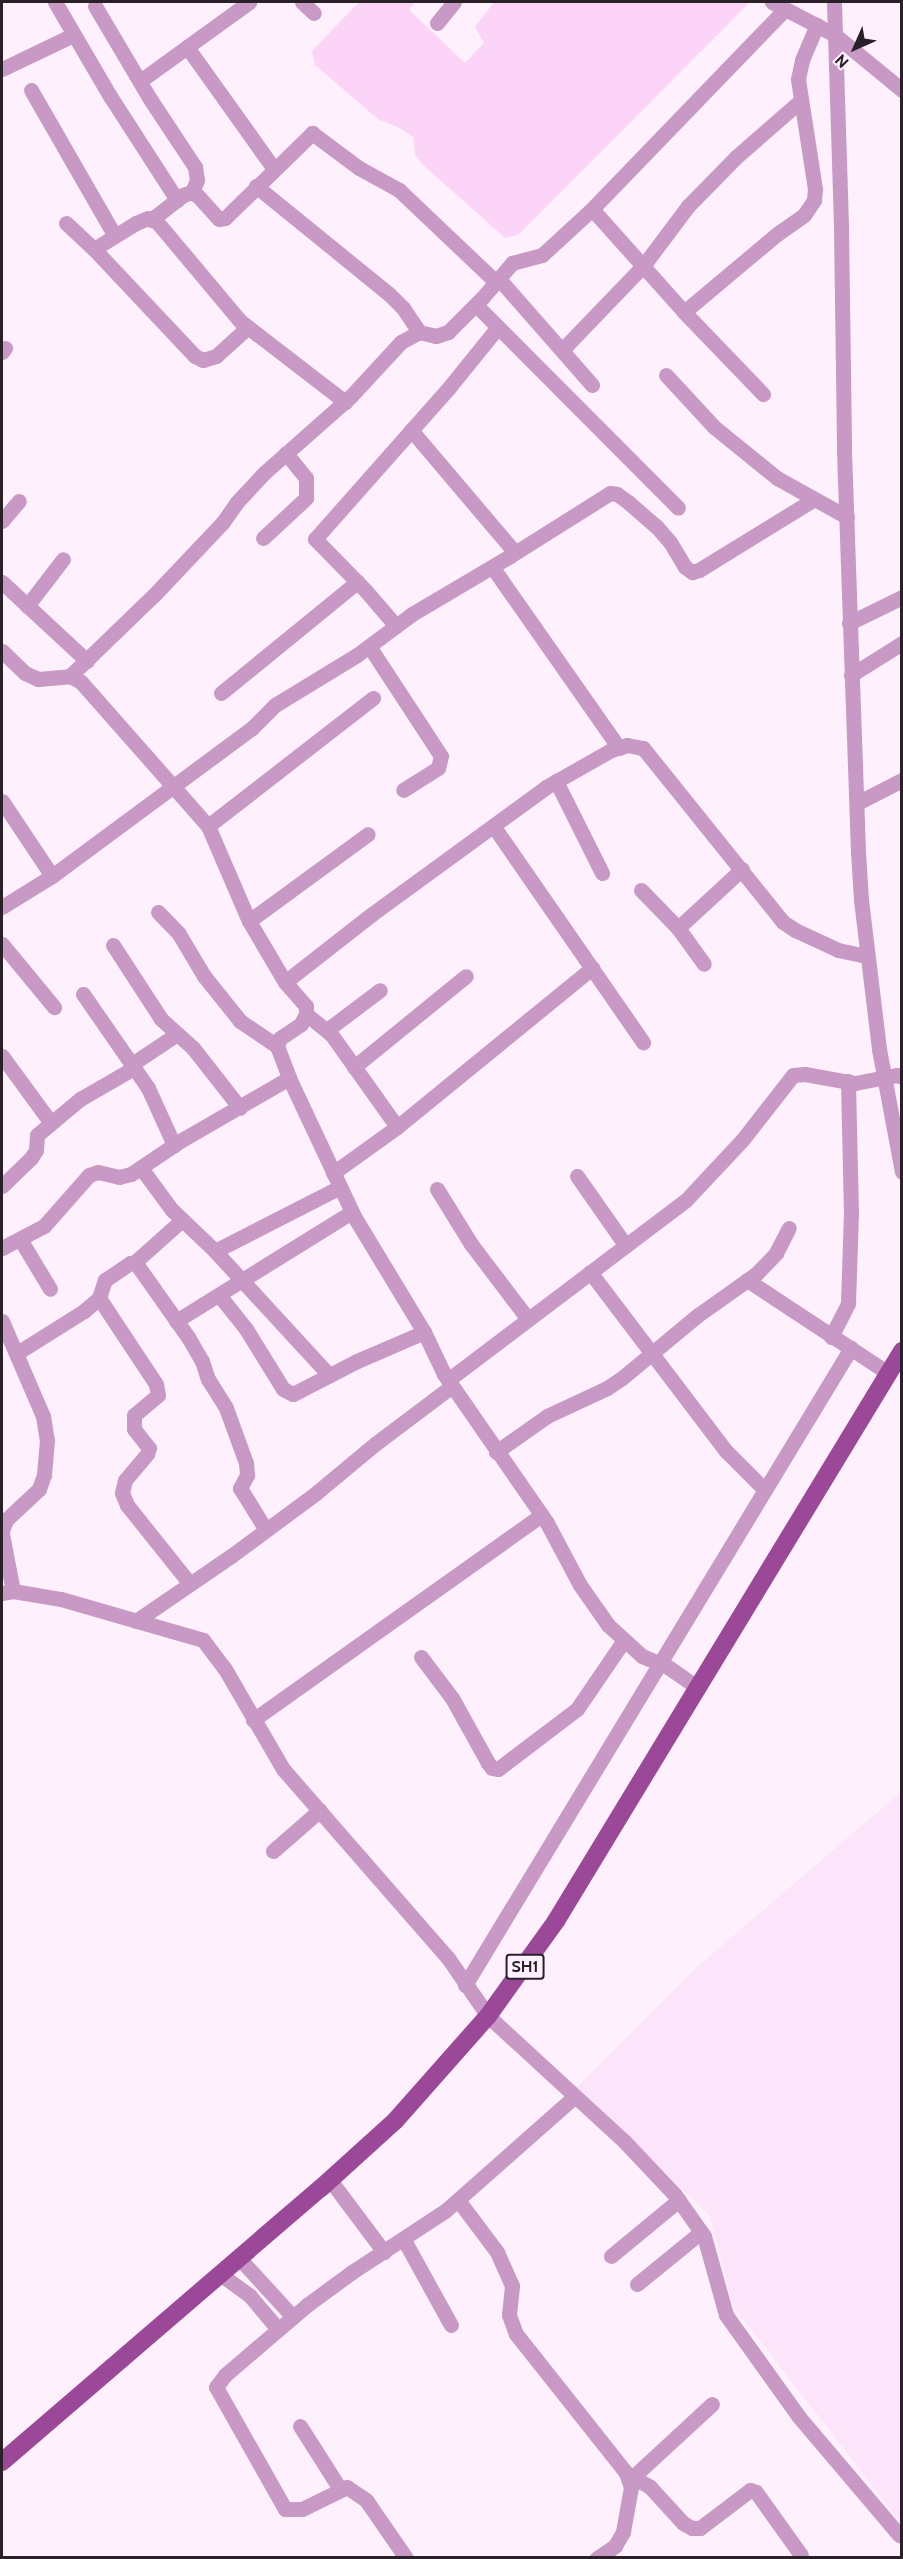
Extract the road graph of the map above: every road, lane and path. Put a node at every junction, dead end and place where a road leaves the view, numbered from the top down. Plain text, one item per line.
1 (55, 2) edge
2 (249, 2) edge
3 (302, 2) edge
4 (454, 2) edge
5 (834, 2) edge
6 (94, 6) dead end
7 (785, 6) edge
8 (314, 13) dead end
9 (437, 23) dead end
10 (816, 25) junction
11 (835, 34) junction
12 (73, 35) junction
13 (187, 47) junction
14 (2, 69) edge
15 (140, 81) junction
16 (31, 90) dead end
17 (902, 90) edge
18 (800, 101) junction
19 (274, 169) junction
20 (256, 186) junction
21 (192, 192) junction
22 (177, 200) junction
23 (592, 209) junction
24 (151, 220) junction
25 (66, 223) dead end
26 (115, 236) junction
27 (94, 249) junction
28 (643, 266) junction
29 (497, 281) junction
30 (476, 305) junction
31 (684, 312) junction
32 (248, 327) junction
33 (498, 327) junction
34 (419, 332) junction
35 (563, 349) junction
36 (666, 375) dead end
37 (592, 385) dead end
38 (763, 394) dead end
39 (345, 402) junction
40 (411, 430) junction
41 (286, 453) junction
42 (813, 500) junction
43 (20, 501) dead end
44 (678, 508) dead end
45 (847, 516) junction
46 (2, 520) edge
47 (263, 538) dead end
48 (510, 556) junction
49 (63, 559) dead end
50 (493, 568) junction
51 (2, 582) edge
52 (357, 582) junction
53 (902, 597) edge
54 (27, 606) junction
55 (849, 623) junction
56 (396, 626) junction
57 (902, 643) edge
58 (369, 646) junction
59 (2, 651) edge
60 (87, 661) junction
61 (851, 675) junction
62 (70, 676) junction
63 (221, 693) dead end
64 (374, 698) dead end
65 (619, 748) junction
66 (902, 780) edge
67 (556, 781) junction
68 (174, 785) junction
69 (403, 790) dead end
70 (2, 801) edge
71 (857, 803) junction
72 (208, 826) junction
73 (494, 827) junction
74 (368, 834) dead end
75 (742, 869) junction
76 (602, 873) dead end
77 (52, 876) junction
78 (641, 890) dead end
79 (2, 907) edge
80 (158, 912) dead end
81 (249, 921) junction
82 (678, 928) junction
83 (2, 944) edge
84 (113, 945) dead end
85 (867, 956) junction
86 (705, 964) dead end
87 (592, 968) junction
88 (466, 976) dead end
89 (285, 982) junction
90 (380, 990) dead end
91 (82, 994) dead end
92 (54, 1007) dead end
93 (306, 1014) junction
94 (327, 1030) junction
95 (177, 1034) junction
96 (643, 1042) dead end
97 (277, 1046) junction
98 (3, 1060) edge
99 (133, 1066) junction
100 (354, 1067) junction
101 (885, 1077) junction
102 (902, 1077) edge
103 (289, 1078) junction
104 (848, 1081) junction
105 (240, 1108) junction
106 (51, 1123) junction
107 (397, 1127) junction
108 (174, 1145) junction
109 (141, 1168) junction
110 (902, 1172) edge
111 (333, 1173) junction
112 (577, 1176) dead end
113 (2, 1186) edge
114 (340, 1187) junction
115 (437, 1189) dead end
116 (352, 1212) junction
117 (182, 1220) junction
118 (789, 1228) dead end
119 (20, 1239) junction
120 (626, 1246) junction
121 (2, 1248) edge
122 (215, 1251) junction
123 (135, 1262) junction
124 (590, 1272) junction
125 (747, 1280) junction
126 (242, 1281) junction
127 (50, 1289) dead end
128 (219, 1295) junction
129 (99, 1298) junction
130 (528, 1319) junction
131 (2, 1321) edge
132 (176, 1321) junction
133 (424, 1332) junction
134 (831, 1337) junction
135 (851, 1348) junction
136 (902, 1351) edge
137 (17, 1353) junction
138 (651, 1354) junction
139 (888, 1373) junction
140 (329, 1375) junction
141 (450, 1383) junction
142 (496, 1452) junction
143 (764, 1489) junction
144 (541, 1515) junction
145 (266, 1530) junction
146 (2, 1532) edge
147 (190, 1584) junction
148 (7, 1592) edge
149 (136, 1621) junction
150 (624, 1640) junction
151 (421, 1657) dead end
152 (658, 1663) junction
153 (698, 1688) junction
154 (253, 1720) junction
155 (320, 1810) junction
156 (273, 1851) dead end
157 (465, 1985) junction
158 (489, 2016) junction
159 (574, 2097) junction
160 (330, 2180) junction
161 (458, 2200) junction
162 (679, 2200) junction
163 (701, 2232) junction
164 (404, 2240) junction
165 (384, 2252) junction
166 (611, 2256) dead end
167 (239, 2258) junction
168 (220, 2274) junction
169 (636, 2284) dead end
170 (293, 2317) junction
171 (451, 2325) dead end
172 (278, 2329) junction
173 (712, 2404) dead end
174 (300, 2426) dead end
175 (2, 2462) edge
176 (630, 2474) junction
177 (340, 2489) junction
178 (899, 2535) dead end
179 (801, 2555) dead end
180 (406, 2558) edge
181 (597, 2558) edge

1 - 12 street
2 - 13 street
3 - 8 street
4 - 9 street
5 - 11 street
6 - 15 street
7 - 10 street
7 - 23 street
10 - 11 street
10 - 18 street
11 - 17 street
11 - 45 street
12 - 14 street
12 - 22 street
13 - 15 street
13 - 19 street
15 - 21 street
16 - 26 street
18 - 28 street
18 - 31 street
19 - 20 street
19 - 29 street
20 - 21 street
20 - 34 street
21 - 22 street
22 - 24 street
23 - 28 street
23 - 29 street
24 - 26 street
24 - 32 street
25 - 27 street
26 - 27 street
27 - 32 street
28 - 31 street
28 - 35 street
29 - 30 street
29 - 35 street
30 - 33 street
30 - 34 street
31 - 38 street
32 - 39 street
33 - 40 street
33 - 44 street
34 - 39 street
35 - 37 street
36 - 42 street
39 - 41 street
40 - 48 street
40 - 52 street
41 - 47 street
41 - 60 street
42 - 45 street
42 - 48 street
43 - 46 street
45 - 55 street
48 - 50 street
49 - 54 street
50 - 56 street
50 - 65 street
51 - 54 street
52 - 56 street
52 - 63 street
53 - 55 street
54 - 60 street
55 - 61 street
56 - 58 street
57 - 61 street
58 - 68 street
58 - 69 street
59 - 62 street
60 - 62 street
61 - 71 street
62 - 68 street
64 - 72 street
65 - 67 street
65 - 75 street
66 - 71 street
67 - 73 street
67 - 76 street
68 - 72 street
68 - 77 street
70 - 77 street
71 - 85 street
72 - 81 street
73 - 87 street
73 - 89 street
74 - 81 street
75 - 82 street
75 - 85 street
77 - 79 street
78 - 82 street
80 - 97 street
81 - 89 street
82 - 86 street
83 - 92 street
84 - 95 street
85 - 101 street
87 - 96 street
87 - 107 street
88 - 100 street
89 - 93 street
90 - 94 street
91 - 99 street
93 - 94 street
93 - 97 street
94 - 100 street
95 - 99 street
95 - 105 street
97 - 103 street
98 - 106 street
99 - 106 street
99 - 108 street
100 - 107 street
101 - 102 street
101 - 104 street
101 - 110 street
103 - 105 street
103 - 111 street
104 - 120 street
104 - 134 street
105 - 108 street
106 - 113 street
107 - 111 street
108 - 109 street
109 - 117 street
109 - 119 street
111 - 114 street
112 - 120 street
114 - 116 street
114 - 122 street
115 - 130 street
116 - 126 street
116 - 133 street
117 - 122 street
117 - 123 street
118 - 125 street
119 - 121 street
119 - 127 street
120 - 124 street
122 - 126 street
123 - 129 street
123 - 132 street
124 - 130 street
124 - 138 street
125 - 134 street
125 - 138 street
126 - 128 street
126 - 140 street
128 - 132 street
128 - 140 street
129 - 137 street
129 - 147 street
130 - 141 street
131 - 137 street
132 - 145 street
133 - 140 street
133 - 141 street
134 - 135 street
135 - 139 street
135 - 143 street
136 - 139 main road, SH1
137 - 146 street
138 - 142 street
138 - 143 street
139 - 153 main road, SH1
141 - 142 street
141 - 145 street
142 - 144 street
143 - 152 street
144 - 150 street
144 - 154 street
145 - 147 street
146 - 148 street
147 - 149 street
148 - 149 street
149 - 154 street
150 - 151 street
150 - 152 street
152 - 153 street
152 - 157 street
153 - 158 main road, SH1
154 - 155 street
155 - 156 street
155 - 157 street
157 - 158 street
158 - 159 street
158 - 160 main road, SH1
159 - 161 street
159 - 162 street
160 - 165 street
160 - 167 main road, SH1
161 - 164 street
161 - 176 street
162 - 163 street
162 - 166 street
163 - 169 street
163 - 178 street
164 - 165 street
164 - 171 street
165 - 170 street
167 - 168 main road, SH1
167 - 170 street
168 - 172 street
168 - 175 main road, SH1
170 - 172 street
172 - 177 street
173 - 176 street
174 - 177 street
176 - 179 street
176 - 181 street
177 - 180 street

